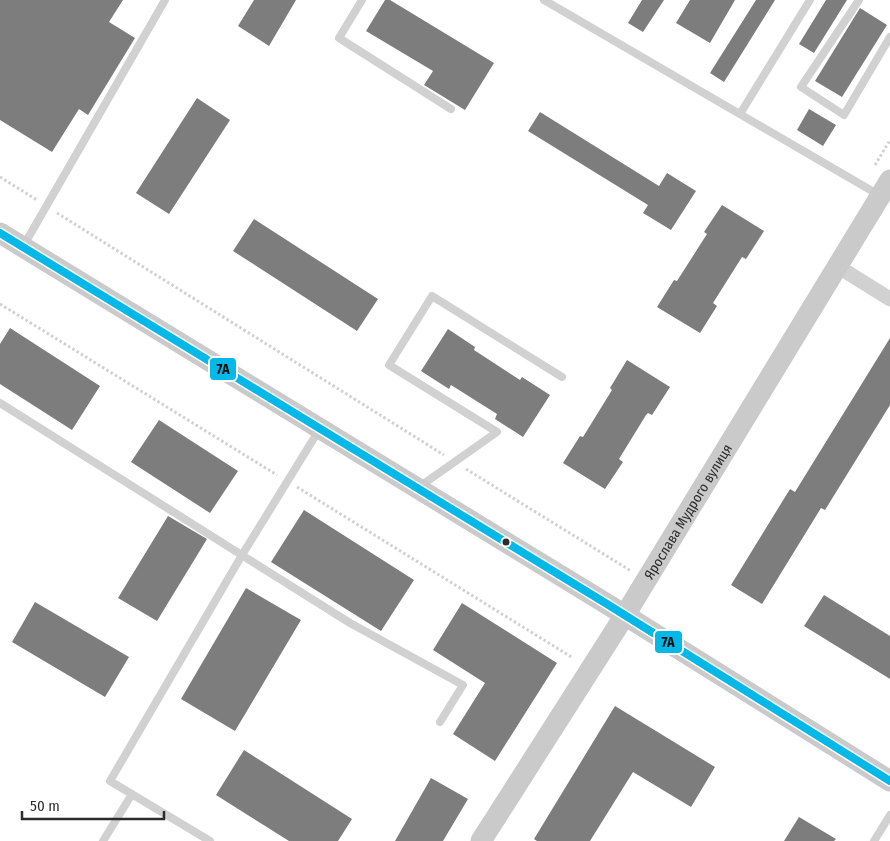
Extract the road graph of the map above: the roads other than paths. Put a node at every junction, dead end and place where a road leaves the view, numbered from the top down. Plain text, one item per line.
1 (165, 0) edge
2 (362, 0) edge
3 (544, 0) edge
4 (810, 0) edge
5 (859, 0) edge
6 (890, 37) edge
7 (451, 109) dead end
8 (740, 114) junction
9 (885, 188) edge
10 (0, 233) edge
11 (23, 246) junction
12 (838, 266) junction
13 (890, 299) edge
14 (562, 377) dead end
15 (0, 403) edge
16 (320, 429) junction
17 (418, 488) junction
18 (242, 555) junction
19 (625, 615) junction
20 (440, 722) dead end
21 (890, 781) edge
22 (132, 794) junction
23 (890, 815) edge
24 (103, 841) edge
25 (210, 841) edge
26 (481, 841) edge
27 (874, 841) edge

1 - 11 lane
2 - 7 lane
3 - 8 lane
4 - 8 lane
5 - 6 lane
8 - 9 lane
9 - 12 street, Ярослава Мудрого вулиця
10 - 11 street
11 - 16 street
12 - 13 street
12 - 19 street, Ярослава Мудрого вулиця
14 - 17 lane
15 - 18 lane
16 - 17 street
16 - 18 lane
17 - 19 street
18 - 20 lane
18 - 22 lane
19 - 21 street
19 - 26 street, Ярослава Мудрого вулиця
22 - 24 lane
22 - 25 lane
23 - 27 lane

